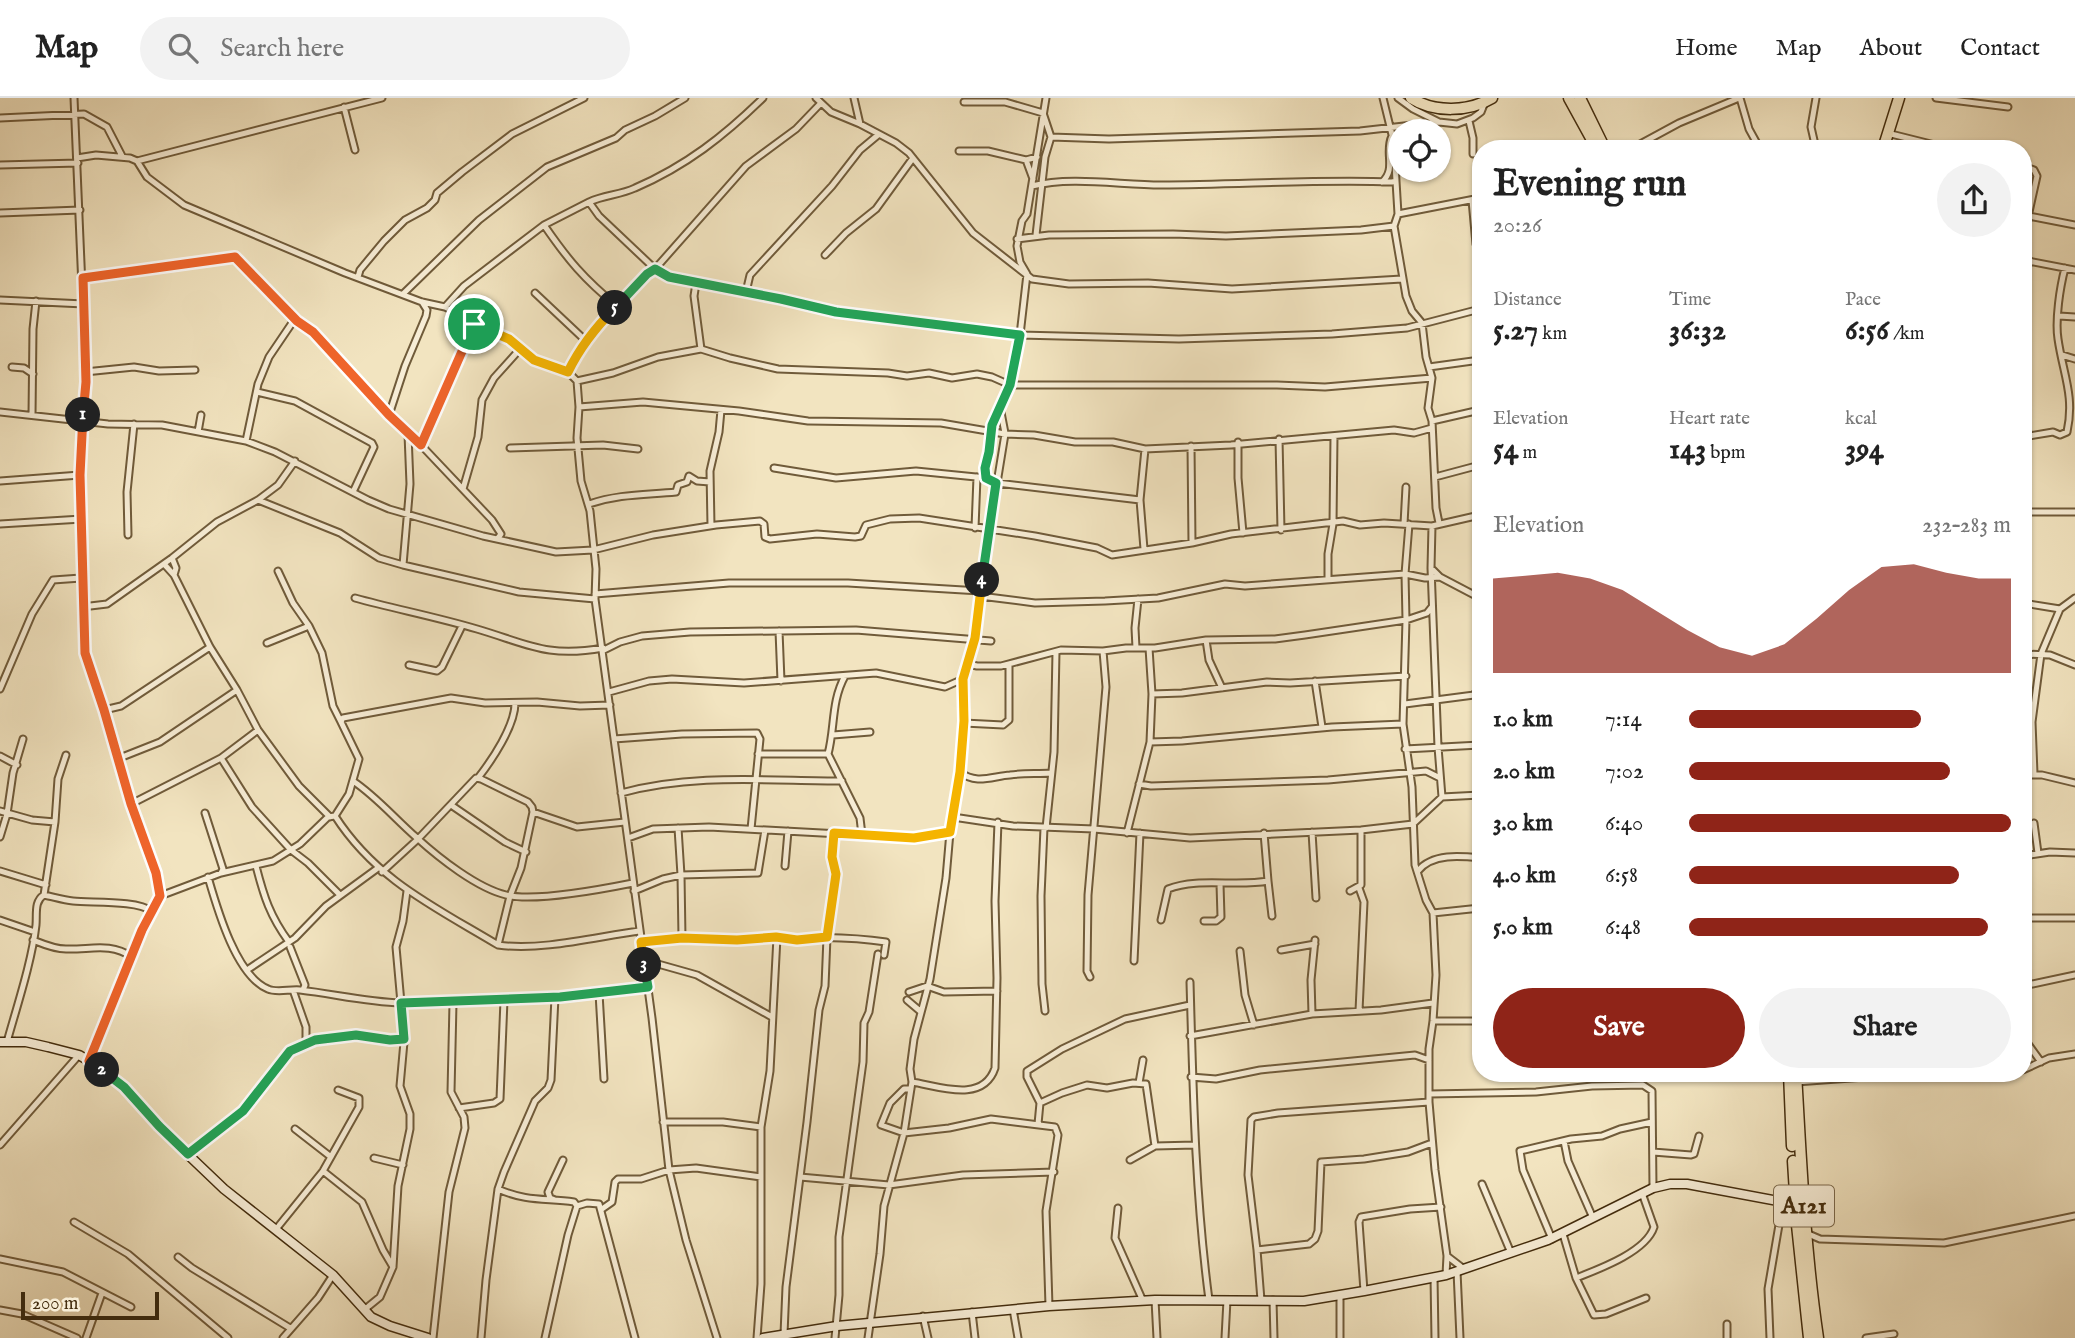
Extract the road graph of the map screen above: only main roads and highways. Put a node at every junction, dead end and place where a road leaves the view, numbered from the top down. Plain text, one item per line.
1 (1411, 98) edge
2 (1569, 98) edge
3 (1580, 98) edge
4 (1899, 98) edge
5 (1489, 100) edge
6 (1592, 140) edge
7 (1601, 140) edge
8 (1886, 140) edge
9 (1789, 1082) edge
10 (1796, 1082) edge
11 (1798, 1207) junction
12 (1809, 1338) edge
13 (1818, 1338) edge

1 - 5 highway
2 - 6 highway
3 - 7 highway
4 - 8 highway
9 - 11 highway, A121
10 - 11 highway, A121
11 - 12 highway, A121
11 - 13 highway, A121

